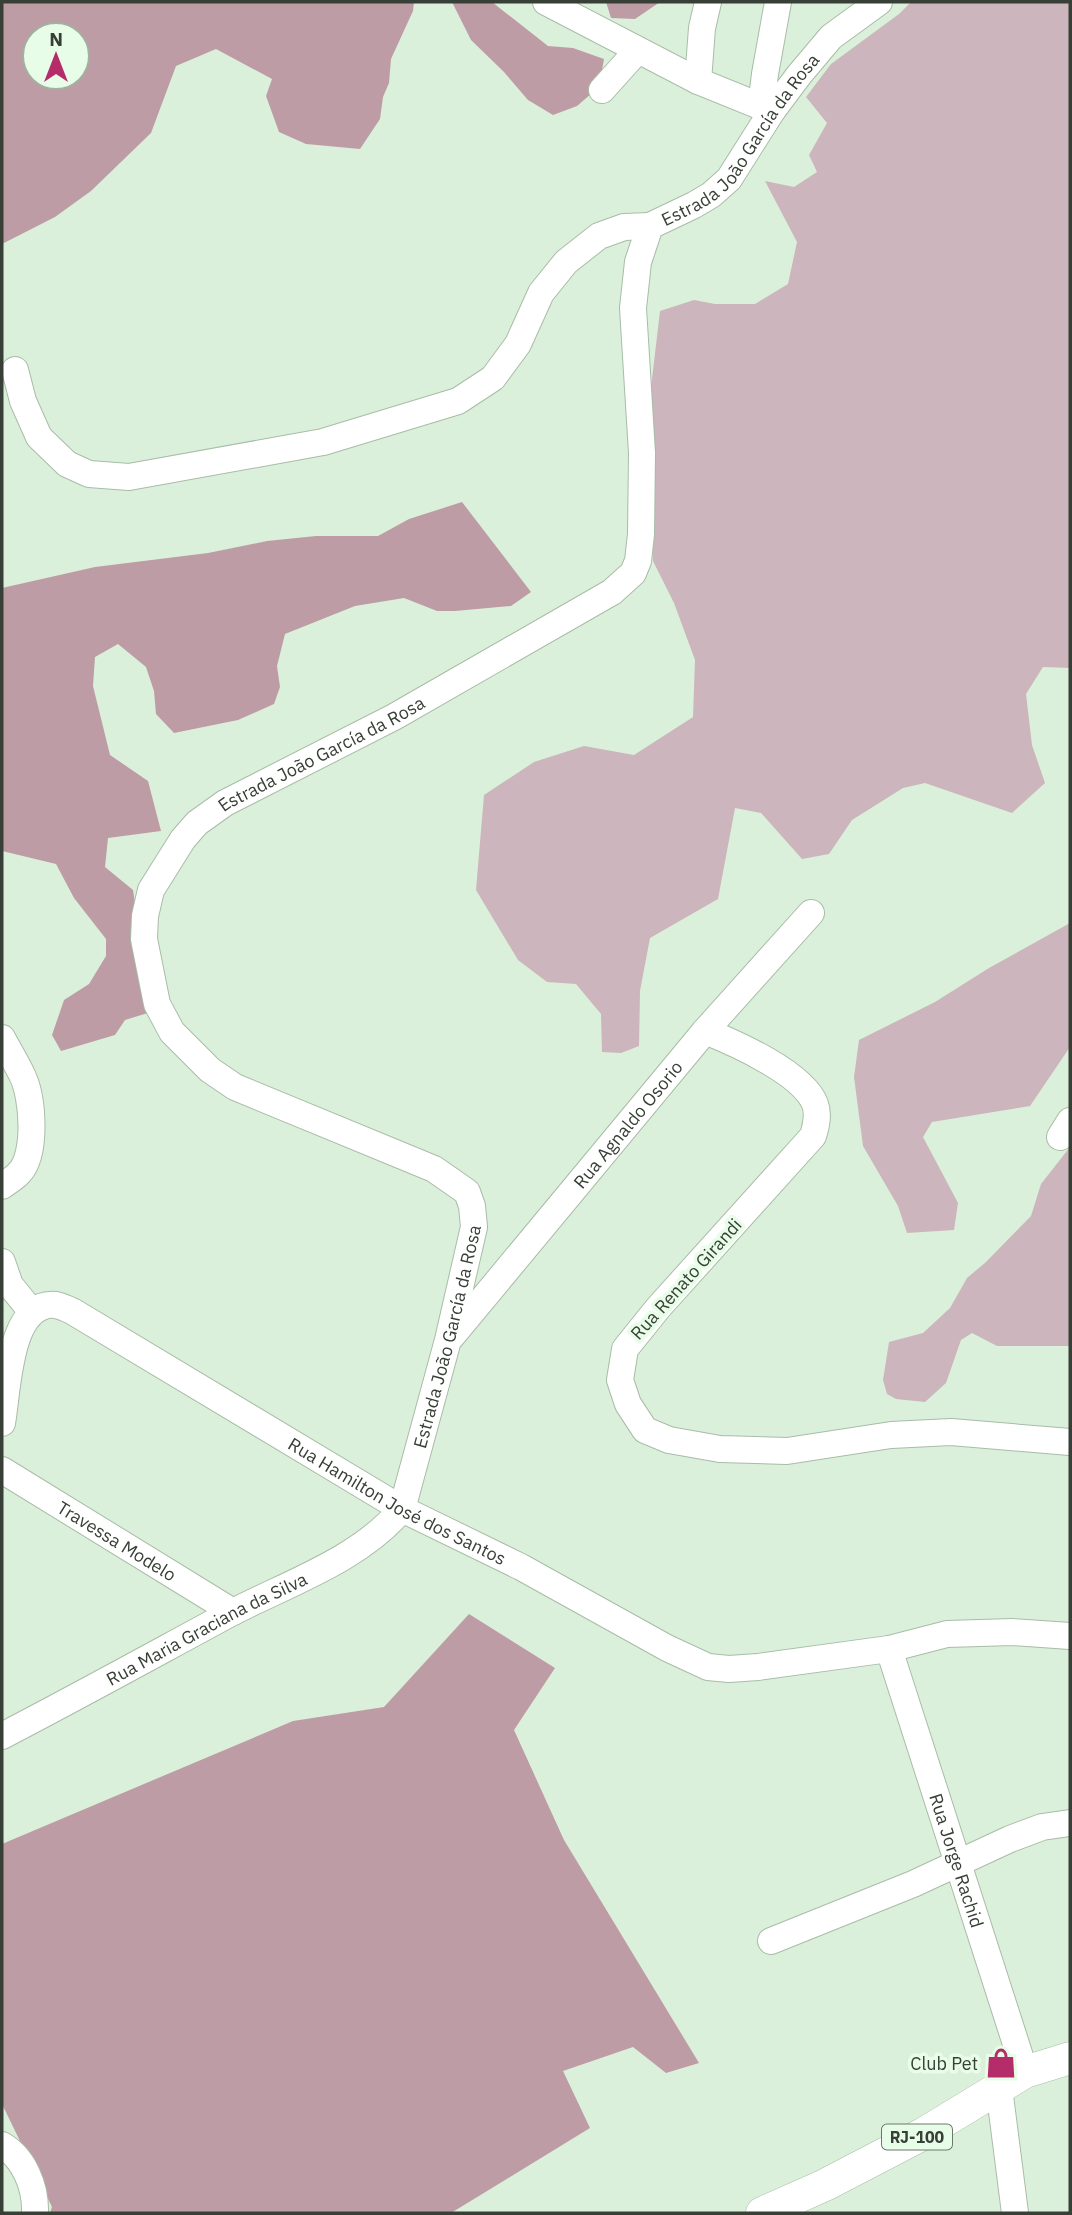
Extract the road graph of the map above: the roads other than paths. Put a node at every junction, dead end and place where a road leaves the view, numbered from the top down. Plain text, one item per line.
1 (546, 2) edge
2 (708, 2) edge
3 (778, 2) edge
4 (878, 2) edge
5 (637, 51) junction
6 (698, 81) junction
7 (602, 90) dead end
8 (767, 109) junction
9 (650, 226) junction
10 (15, 370) dead end
11 (811, 913) dead end
12 (705, 1031) junction
13 (2, 1038) edge
14 (2, 1186) edge
15 (2, 1262) edge
16 (32, 1312) junction
17 (447, 1340) junction
18 (2, 1423) edge
19 (1070, 1442) edge
20 (2, 1470) edge
21 (402, 1508) junction
22 (233, 1612) junction
23 (1070, 1636) edge
24 (889, 1649) junction
25 (2, 1735) edge
26 (1070, 1823) edge
27 (959, 1864) junction
28 (771, 1941) dead end
29 (1070, 2058) edge
30 (1012, 2080) junction
31 (2, 2145) edge
32 (35, 2213) edge
33 (762, 2213) edge
34 (1015, 2213) edge

1 - 5 street
2 - 6 street
3 - 8 street
4 - 8 street, Estrada João García da Rosa
5 - 6 street
5 - 7 street
6 - 8 street
8 - 9 street, Estrada João García da Rosa
9 - 10 street
9 - 17 street, Estrada João García da Rosa
11 - 12 street, Rua Agnaldo Osorio
12 - 17 street, Rua Agnaldo Osorio
12 - 19 street, Rua Renato Girandi
13 - 14 street
15 - 16 street
16 - 18 street
16 - 21 street, Rua Hamilton José dos Santos
17 - 21 street, Estrada João García da Rosa
20 - 22 street, Travessa Modelo
21 - 22 street, Rua Maria Graciana da Silva
21 - 24 street, Rua Hamilton José dos Santos
22 - 25 street, Rua Maria Graciana da Silva
23 - 24 street, Rua Hamilton José dos Santos
24 - 27 street, Rua Jorge Rachid
26 - 27 street
27 - 28 street
27 - 30 street, Rua Jorge Rachid
29 - 30 main road, RJ-100
30 - 33 main road, RJ-100
30 - 34 street, Rua Jorge Rachid
31 - 32 street

